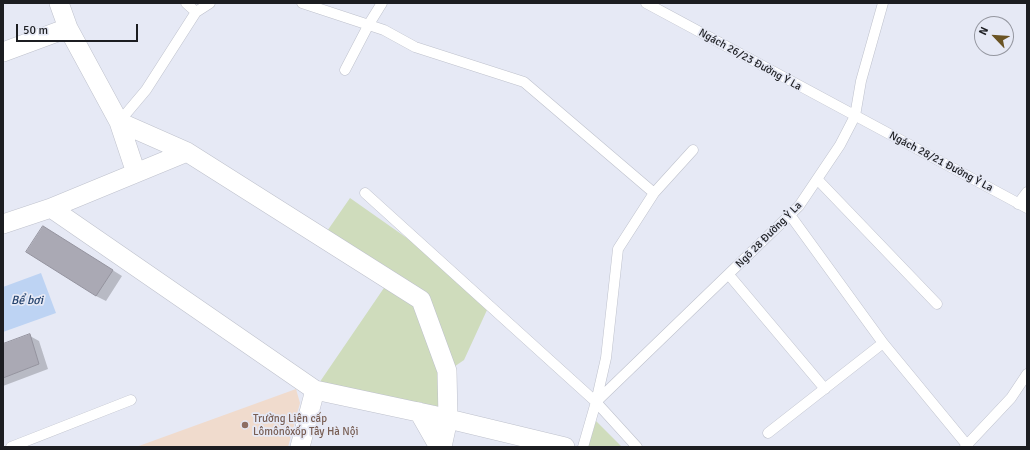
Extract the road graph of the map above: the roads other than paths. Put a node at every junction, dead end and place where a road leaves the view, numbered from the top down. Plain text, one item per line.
1 (59, 3) edge
2 (186, 3) edge
3 (210, 3) edge
4 (302, 3) edge
5 (382, 3) edge
6 (646, 3) edge
7 (883, 3) edge
8 (196, 12) junction
9 (369, 24) junction
10 (68, 28) junction
11 (3, 52) edge
12 (344, 70) dead end
13 (855, 116) junction
14 (119, 122) junction
15 (693, 150) dead end
16 (187, 152) junction
17 (136, 173) junction
18 (818, 180) junction
19 (1027, 192) edge
20 (654, 193) junction
21 (365, 194) dead end
22 (1023, 206) edge
23 (51, 208) junction
24 (790, 215) junction
25 (3, 224) edge
26 (729, 275) junction
27 (937, 304) dead end
28 (883, 343) junction
29 (1027, 374) edge
30 (825, 389) junction
31 (315, 390) junction
32 (131, 400) dead end
33 (596, 402) junction
34 (419, 412) junction
35 (448, 419) junction
36 (768, 433) dead end
37 (966, 446) edge
38 (11, 447) edge
39 (300, 447) edge
40 (440, 447) edge
41 (565, 447) edge
42 (583, 447) edge
43 (637, 447) edge

1 - 10 street
2 - 8 lane
3 - 8 lane
4 - 9 lane
5 - 9 lane
6 - 13 lane, Ngách 26/23 Đường Ỷ La
7 - 13 lane, Ngõ 28 Đường Ỷ La
8 - 14 lane
9 - 12 lane
9 - 20 lane
10 - 11 street
10 - 14 street
13 - 18 lane, Ngõ 28 Đường Ỷ La
13 - 22 lane, Ngách 28/21 Đường Ỷ La
14 - 16 street
14 - 17 street
15 - 20 lane
16 - 17 street
16 - 35 street
17 - 23 street
18 - 24 lane, Ngõ 28 Đường Ỷ La
18 - 27 lane
19 - 22 lane
20 - 33 lane
21 - 33 lane
23 - 25 street
23 - 31 street
24 - 26 lane, Ngõ 28 Đường Ỷ La
24 - 28 lane
26 - 30 lane
26 - 33 lane, Ngõ 28 Đường Ỷ La
28 - 30 lane
28 - 37 lane
29 - 37 lane
30 - 36 lane
31 - 34 street
31 - 39 street
32 - 38 lane
33 - 42 lane
33 - 43 lane
34 - 35 street
34 - 40 street
35 - 40 street
35 - 41 street

